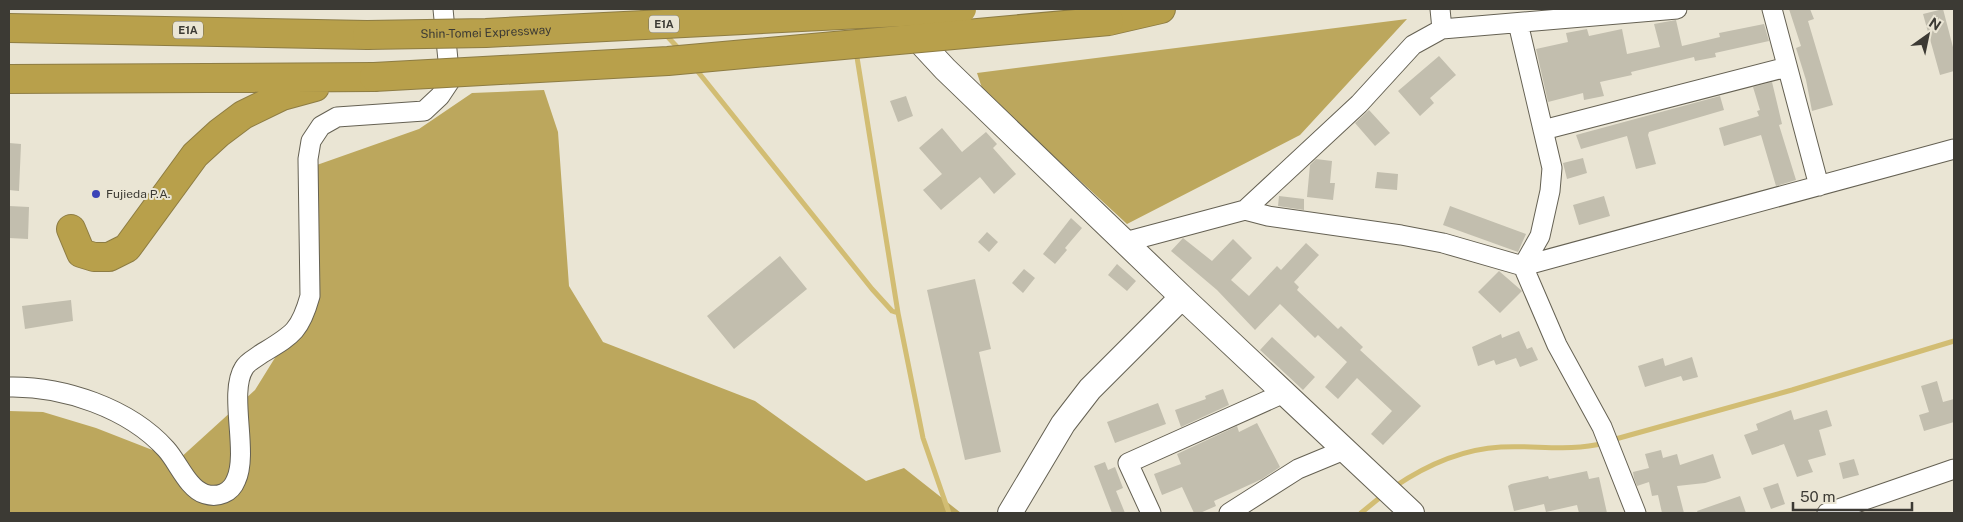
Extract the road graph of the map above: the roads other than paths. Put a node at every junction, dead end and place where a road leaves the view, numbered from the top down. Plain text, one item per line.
1 (443, 9) edge
2 (889, 9) edge
3 (962, 9) edge
4 (1161, 9) edge
5 (1440, 9) edge
6 (1677, 9) edge
7 (1772, 9) edge
8 (1637, 11) edge
9 (1518, 23) junction
10 (9, 28) edge
11 (1442, 29) junction
12 (1787, 66) junction
13 (9, 79) edge
14 (345, 79) junction
15 (1543, 130) junction
16 (1954, 149) edge
17 (1819, 186) junction
18 (1246, 210) junction
19 (71, 229) dead end
20 (1125, 242) junction
21 (1523, 266) junction
22 (1182, 297) junction
23 (9, 387) edge
24 (1284, 393) junction
25 (1344, 450) junction
26 (1954, 469) edge
27 (1010, 513) edge
28 (1151, 513) edge
29 (1230, 513) edge
30 (1412, 513) edge
31 (1636, 513) edge
32 (1827, 513) edge

1 - 23 street
2 - 20 street
3 - 10 highway, Shin-Tomei Expressway / E1A, bridge
4 - 14 highway, bridge
5 - 11 street
6 - 8 street
7 - 12 street
8 - 9 street
9 - 11 street
9 - 15 street
11 - 18 street
12 - 15 street
12 - 17 street
13 - 14 highway
14 - 19 highway
15 - 21 street
16 - 17 street
17 - 21 street
18 - 20 street
18 - 21 street
20 - 22 street
21 - 31 street
22 - 24 street
22 - 27 street
24 - 25 street
24 - 28 street
25 - 29 street
25 - 30 street
26 - 32 street

